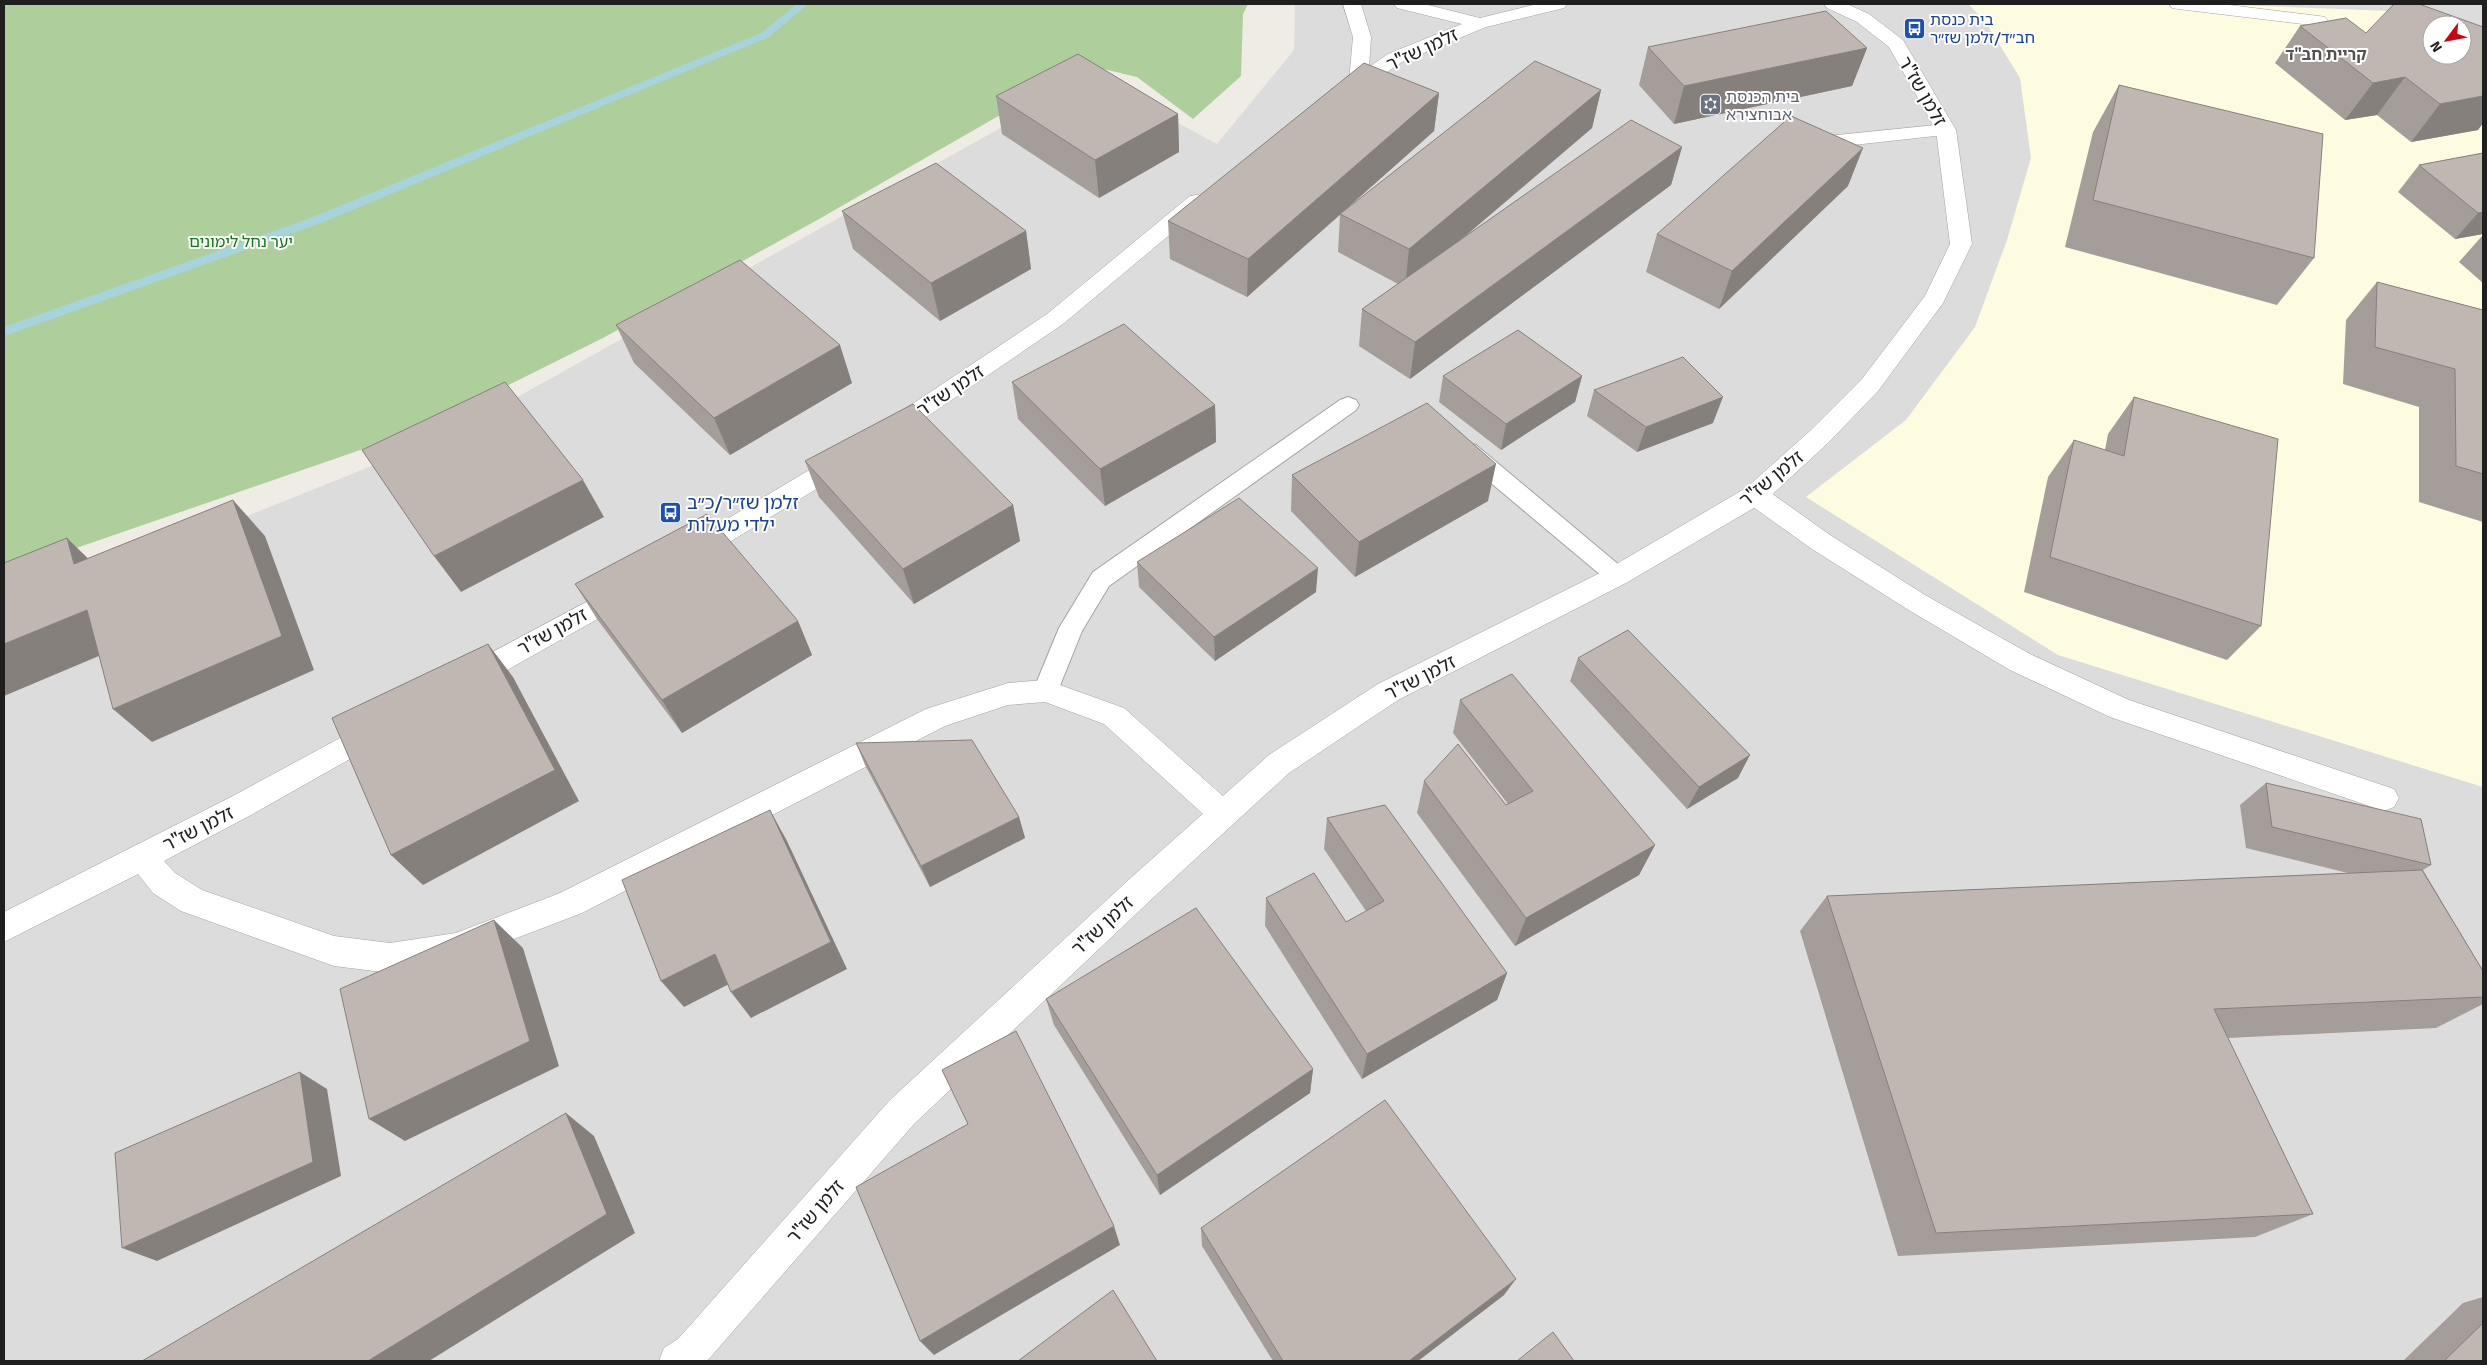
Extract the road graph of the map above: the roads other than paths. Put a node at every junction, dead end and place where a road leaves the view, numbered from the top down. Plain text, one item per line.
1 (1352, 4) edge
2 (1403, 4) edge
3 (1558, 4) edge
4 (1833, 4) edge
5 (2178, 4) edge
6 (2319, 21) edge
7 (1480, 23) junction
8 (1946, 130) junction
9 (1807, 144) edge
10 (1216, 185) edge
11 (1348, 406) dead end
12 (1452, 438) edge
13 (1755, 495) junction
14 (672, 564) edge
15 (1617, 576) junction
16 (647, 579) edge
17 (1046, 691) junction
18 (444, 692) edge
19 (401, 716) edge
20 (2384, 798) dead end
21 (1223, 814) junction
22 (142, 857) junction
23 (4, 928) edge
24 (688, 1358) edge

1 - 7 street, זלמן שז"ר
2 - 7 street
3 - 7 street, זלמן שז"ר
4 - 8 street, זלמן שז"ר
5 - 6 street
8 - 9 street
8 - 13 street, זלמן שז"ר
10 - 14 street, זלמן שז"ר
11 - 17 lane
12 - 15 lane
13 - 15 street, זלמן שז"ר
13 - 20 street
15 - 21 street, זלמן שז"ר
16 - 18 street, זלמן שז"ר
17 - 21 street
17 - 22 street
19 - 22 street, זלמן שז"ר
21 - 24 street, זלמן שז"ר
22 - 23 street, זלמן שז"ר

